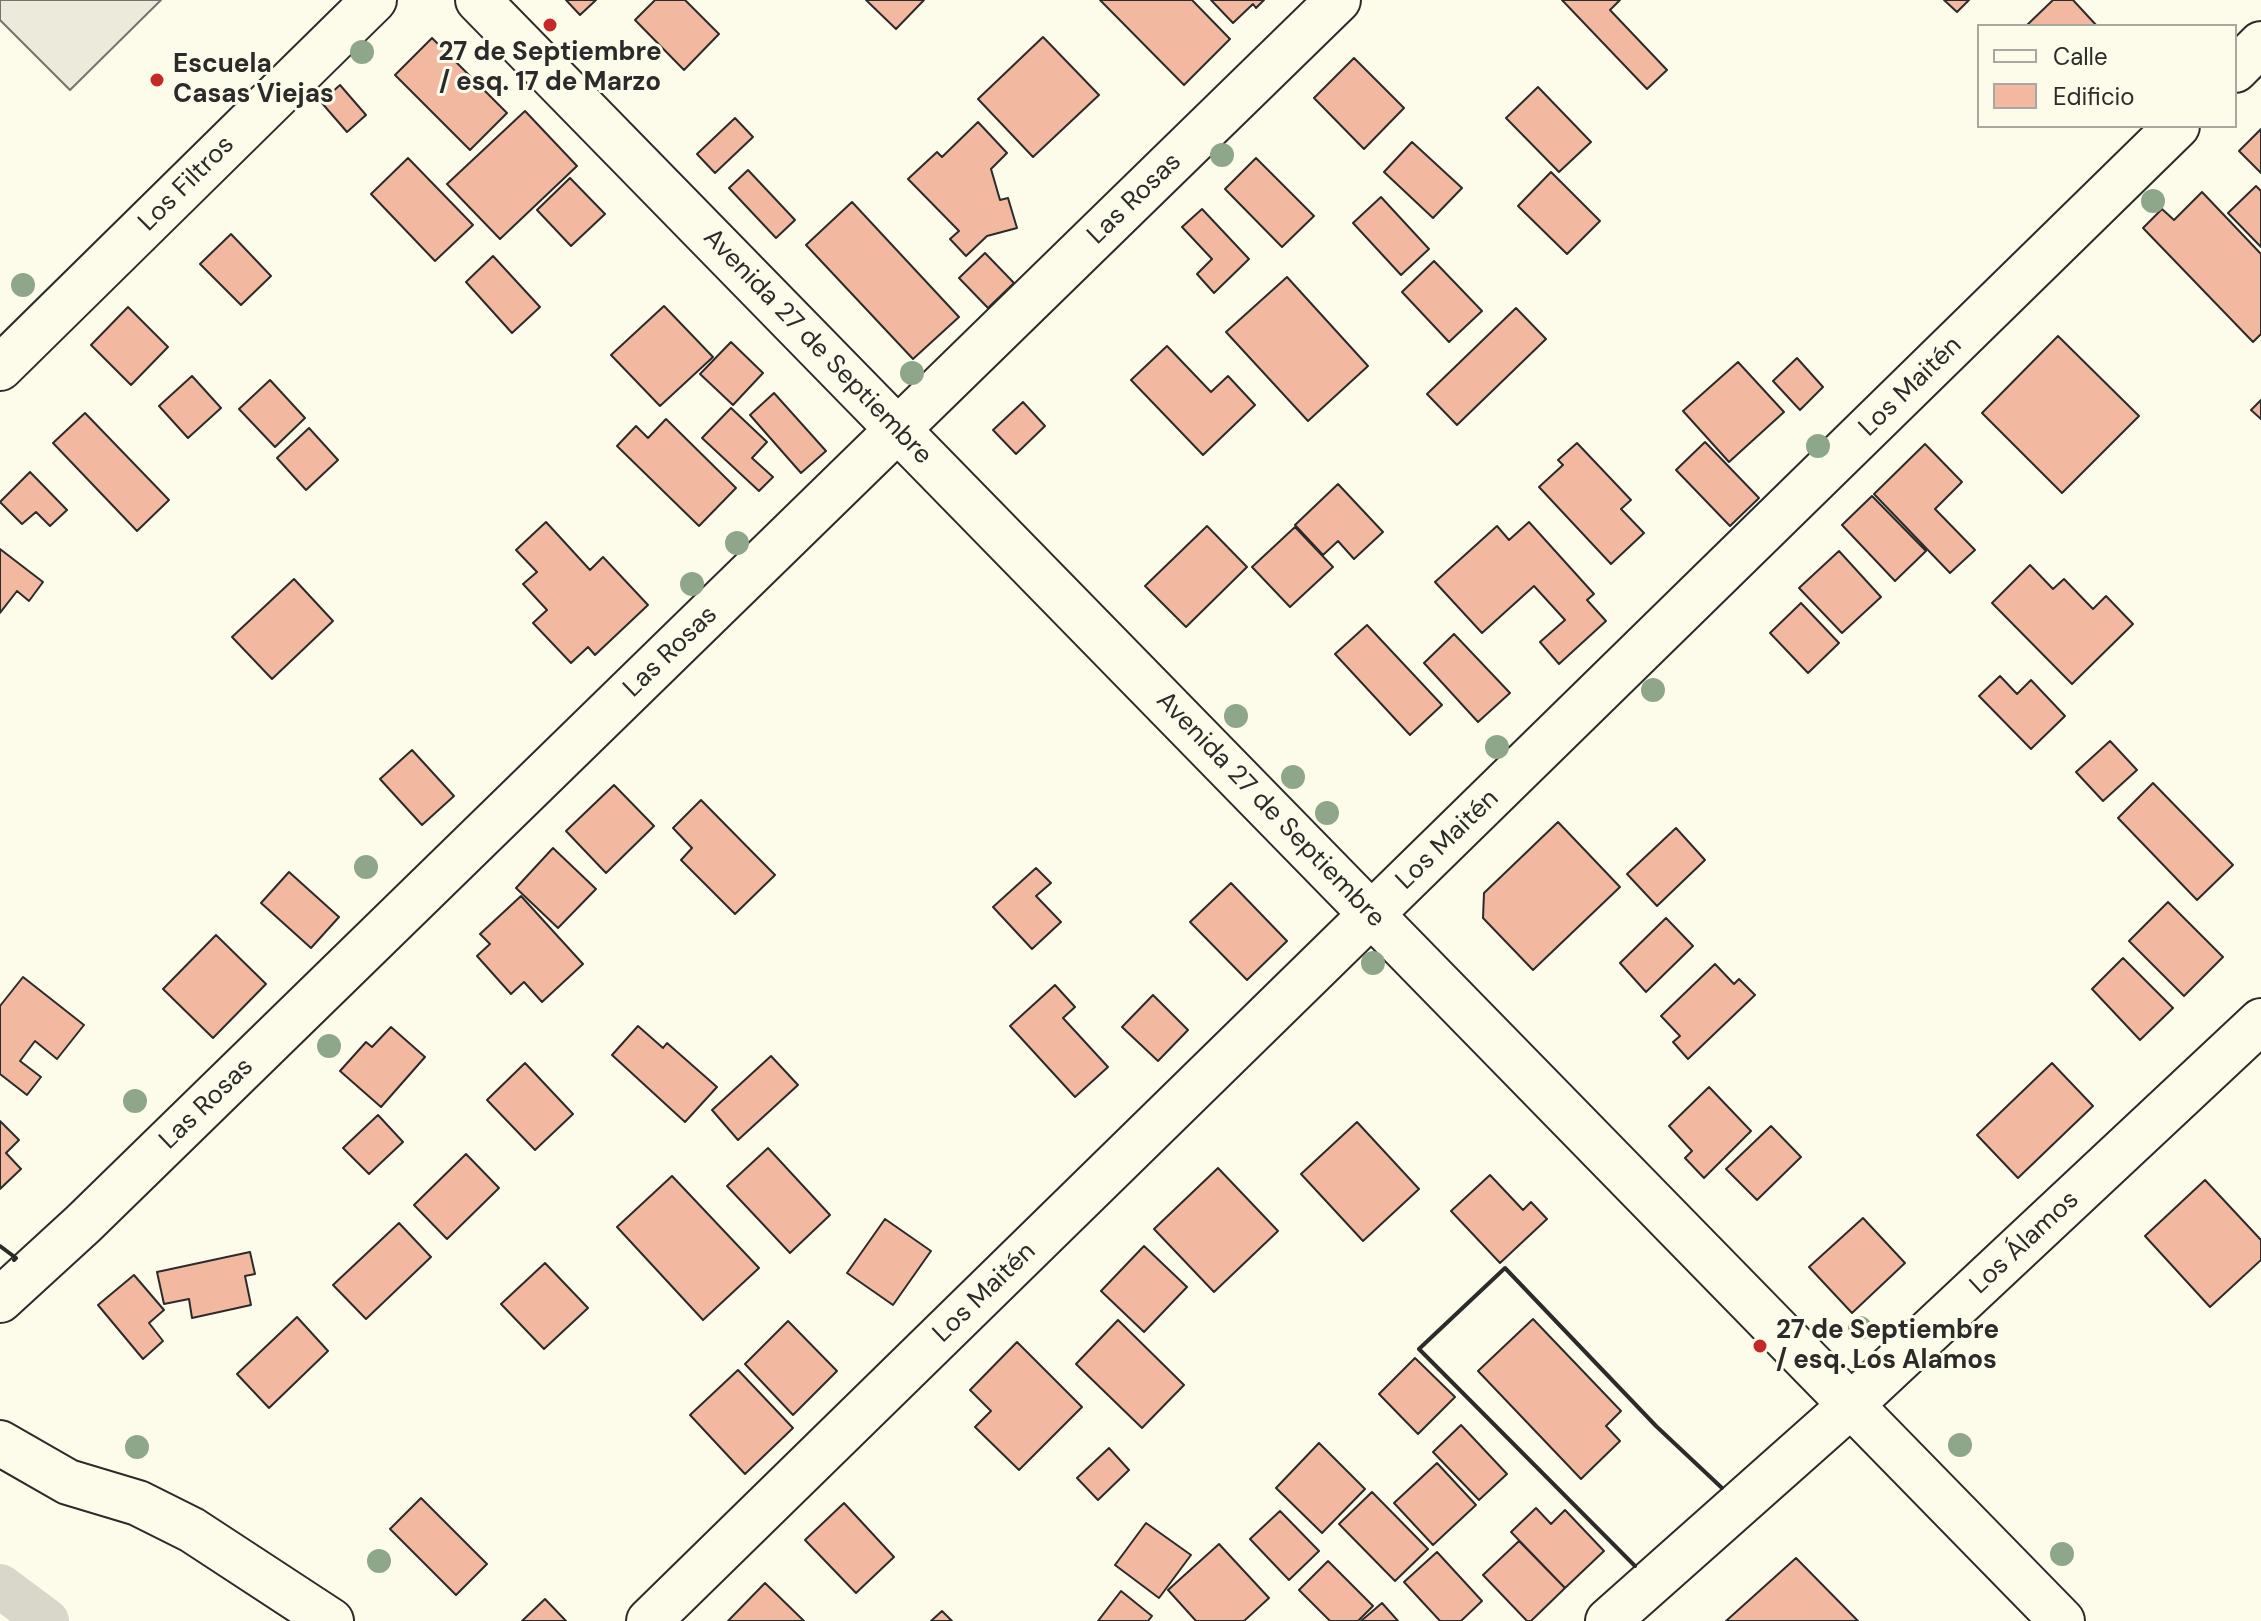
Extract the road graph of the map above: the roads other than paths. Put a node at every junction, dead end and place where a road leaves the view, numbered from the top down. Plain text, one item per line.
1 (374, 0) edge
2 (478, 0) edge
3 (1338, 0) edge
4 (2261, 44) edge
5 (2237, 68) edge
6 (2175, 128) edge
7 (0, 368) edge
8 (898, 430) junction
9 (1372, 914) junction
10 (2261, 1021) edge
11 (0, 1300) edge
12 (1851, 1405) junction
13 (0, 1418) edge
14 (0, 1443) edge
15 (38, 1463) junction
16 (331, 1621) edge
17 (649, 1621) edge
18 (1608, 1621) edge
19 (2062, 1621) edge

1 - 7 street, Los Filtros
2 - 8 street, Avenida 27 de Septiembre
3 - 8 street, Las Rosas
4 - 5 street
6 - 9 street, Los Maitén
8 - 9 street, Avenida 27 de Septiembre
8 - 11 street, Las Rosas
9 - 12 street, Avenida 27 de Septiembre
9 - 17 street, Los Maitén
10 - 12 street, Los Álamos
12 - 18 street, Los Álamos
12 - 19 street, Avenida 27 de Septiembre
13 - 15 street
14 - 15 street
15 - 16 street

